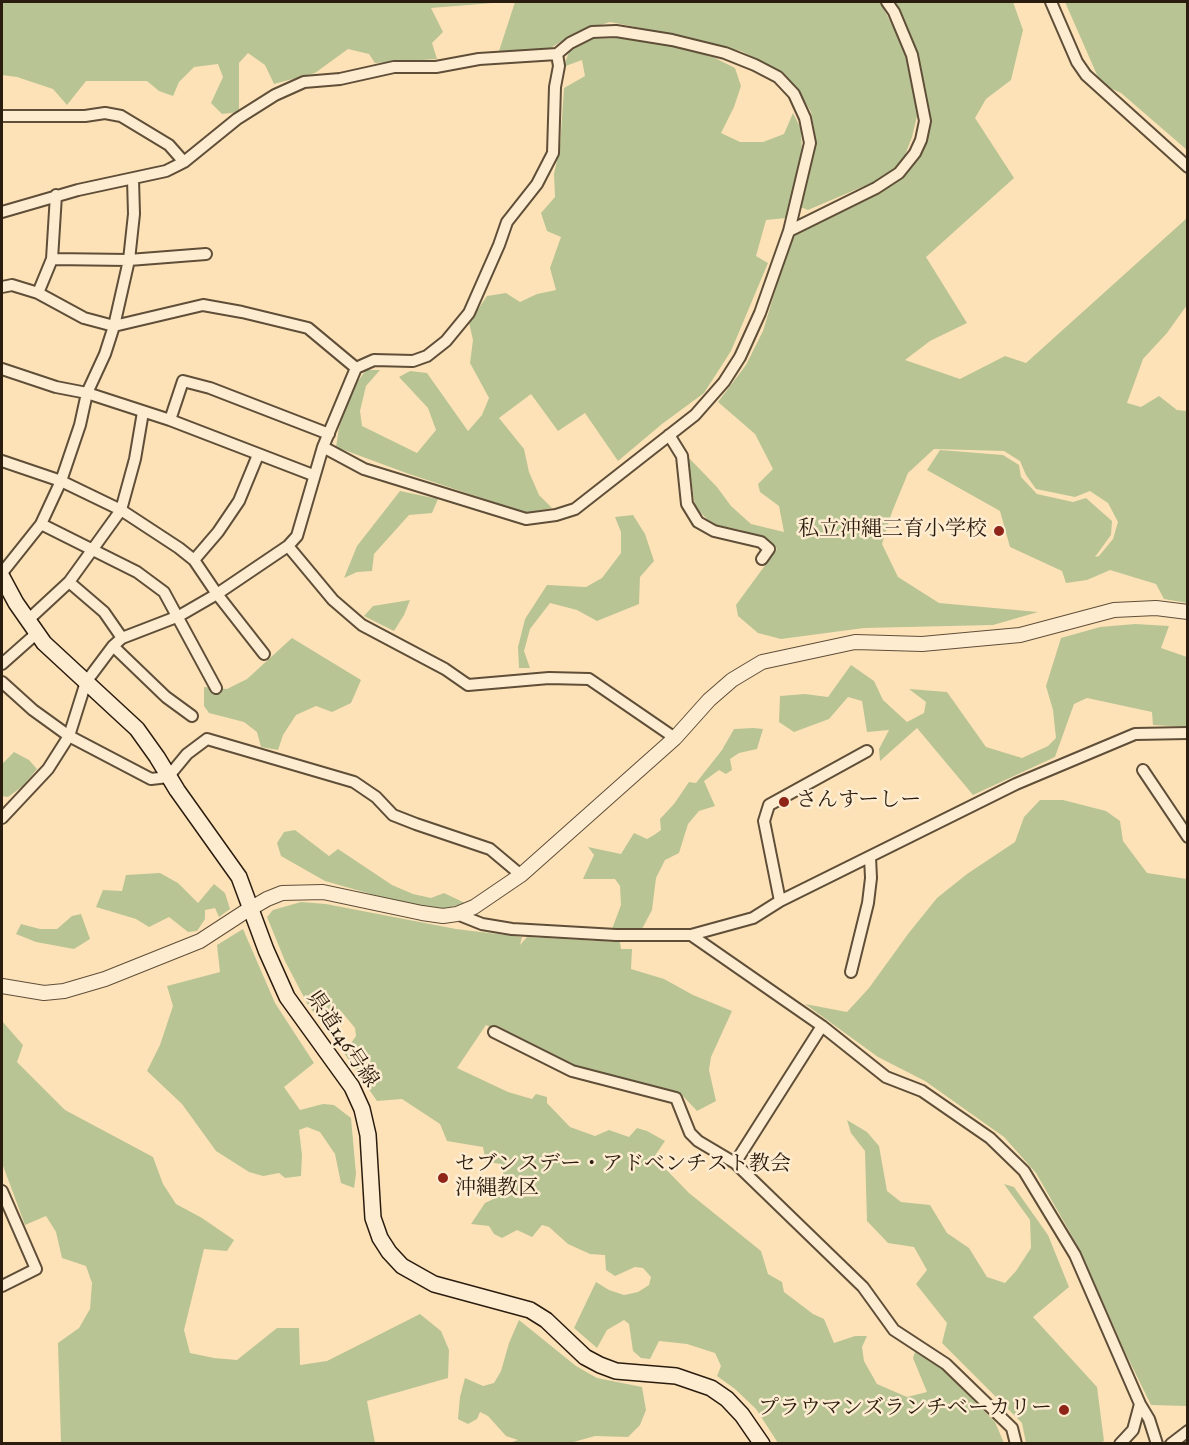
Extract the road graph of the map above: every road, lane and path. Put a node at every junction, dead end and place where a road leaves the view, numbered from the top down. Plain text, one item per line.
1 (887, 2) edge
2 (1051, 2) edge
3 (557, 54) junction
4 (2, 116) edge
5 (184, 162) junction
6 (1188, 167) edge
7 (133, 179) junction
8 (56, 195) junction
9 (2, 212) edge
10 (789, 231) junction
11 (206, 254) dead end
12 (52, 259) junction
13 (129, 260) junction
14 (2, 287) edge
15 (38, 292) junction
16 (114, 326) junction
17 (356, 368) junction
18 (2, 369) edge
19 (87, 393) junction
20 (143, 412) junction
21 (170, 420) junction
22 (329, 434) junction
23 (669, 435) junction
24 (322, 447) junction
25 (258, 454) junction
26 (2, 461) edge
27 (313, 475) junction
28 (61, 481) junction
29 (121, 510) junction
30 (41, 524) junction
31 (288, 546) junction
32 (92, 551) junction
33 (762, 559) dead end
34 (194, 560) junction
35 (2, 575) edge
36 (69, 582) junction
37 (217, 594) junction
38 (1188, 612) edge
39 (179, 616) junction
40 (33, 627) junction
41 (122, 638) junction
42 (113, 646) junction
43 (264, 654) dead end
44 (2, 664) edge
45 (2, 682) edge
46 (86, 682) junction
47 (216, 687) dead end
48 (192, 716) dead end
49 (1188, 733) edge
50 (69, 736) junction
51 (675, 738) junction
52 (867, 751) dead end
53 (1143, 770) dead end
54 (168, 777) junction
55 (1188, 815) edge
56 (2, 818) edge
57 (1177, 821) junction
58 (1188, 837) edge
59 (870, 857) junction
60 (521, 875) junction
61 (780, 902) junction
62 (251, 908) junction
63 (457, 914) junction
64 (691, 935) junction
65 (851, 972) dead end
66 (2, 986) edge
67 (822, 1026) junction
68 (494, 1032) dead end
69 (735, 1163) junction
70 (2, 1191) edge
71 (2, 1286) edge
72 (1140, 1404) junction
73 (1188, 1431) edge
74 (762, 1443) edge
75 (1016, 1443) edge
76 (1119, 1443) edge
77 (1157, 1443) edge
78 (1171, 1443) edge

1 - 10 street
2 - 6 street
3 - 5 street
3 - 10 street
3 - 17 street
4 - 5 street
5 - 7 street
7 - 8 street
7 - 13 street
8 - 9 street
8 - 12 street
10 - 23 street
11 - 13 street
12 - 13 street
12 - 15 street
13 - 16 street
14 - 15 street
15 - 16 street
16 - 17 street
16 - 19 street
17 - 22 street
18 - 19 street
19 - 20 street
19 - 28 street
20 - 21 street
20 - 29 street
21 - 22 street
21 - 25 street
22 - 24 street
23 - 24 street
23 - 33 street
24 - 27 street
25 - 27 street
25 - 34 street
26 - 28 street
27 - 31 street
28 - 29 street
28 - 30 street
29 - 32 street
29 - 34 street
30 - 32 street
30 - 35 street
31 - 37 street
31 - 51 street
32 - 36 street
32 - 39 street
34 - 37 street
35 - 40 main road, 県道146号線
36 - 40 street
36 - 41 street
37 - 39 street
37 - 43 street
38 - 51 street
39 - 41 street
39 - 47 street
40 - 44 street
40 - 46 main road, 県道146号線
41 - 42 street
42 - 46 street
42 - 48 street
45 - 50 street
46 - 50 street
46 - 54 main road, 県道146号線
49 - 59 street
50 - 54 street
50 - 56 street
51 - 60 street
52 - 61 street
53 - 57 street
54 - 60 street
54 - 62 main road, 県道146号線
55 - 57 street
57 - 58 street
59 - 61 street
59 - 65 street
60 - 63 street
61 - 64 street
62 - 63 street
62 - 66 street
62 - 74 main road, 県道146号線
63 - 64 street
64 - 67 street
67 - 69 street
67 - 72 street
68 - 69 street
69 - 75 street
70 - 71 street
72 - 76 street
72 - 77 street
73 - 78 street

